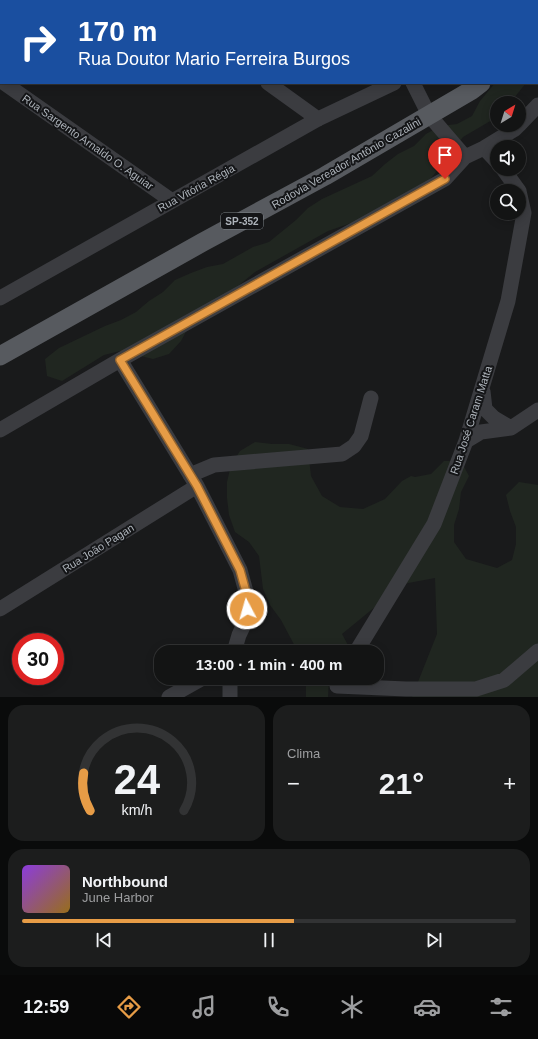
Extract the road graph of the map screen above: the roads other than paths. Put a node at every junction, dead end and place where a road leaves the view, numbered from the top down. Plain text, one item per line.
1 (2, 84) edge
2 (269, 84) edge
3 (392, 84) edge
4 (414, 84) edge
5 (480, 84) edge
6 (538, 105) edge
7 (429, 115) junction
8 (526, 118) edge
9 (318, 119) junction
10 (510, 132) edge
11 (484, 148) junction
12 (490, 154) edge
13 (465, 157) junction
14 (172, 201) junction
15 (523, 220) edge
16 (0, 298) edge
17 (0, 356) edge
18 (120, 360) junction
19 (482, 387) junction
20 (371, 398) dead end
21 (538, 410) edge
22 (511, 428) junction
23 (0, 430) edge
24 (466, 441) junction
25 (193, 480) junction
26 (0, 609) edge
27 (236, 645) edge
28 (360, 645) edge
29 (538, 651) edge
30 (191, 685) edge
31 (230, 685) edge
32 (338, 687) edge
33 (170, 697) edge
34 (230, 697) edge

1 - 14 street, Rua Sargento Arnaldo O. Aguiar
2 - 9 street
3 - 9 street, Rua Vitória Régia
4 - 7 street
5 - 7 main road, Rodovia Vereador Antônio Cazalini / SP-352
6 - 8 street
7 - 13 street
7 - 17 main road, Rodovia Vereador Antônio Cazalini / SP-352
9 - 14 street, Rua Vitória Régia
10 - 11 street
11 - 12 street
11 - 13 street
13 - 18 street
14 - 16 street, Rua Vitória Régia
15 - 19 street, Rua José Caram Matta
18 - 23 street
18 - 25 street
19 - 22 street
19 - 24 street, Rua José Caram Matta
20 - 25 street, Rua João Pagan
21 - 22 street
22 - 24 street
24 - 28 street, Rua José Caram Matta
25 - 26 street, Rua João Pagan
25 - 27 street
29 - 32 street
30 - 33 street
31 - 34 street

